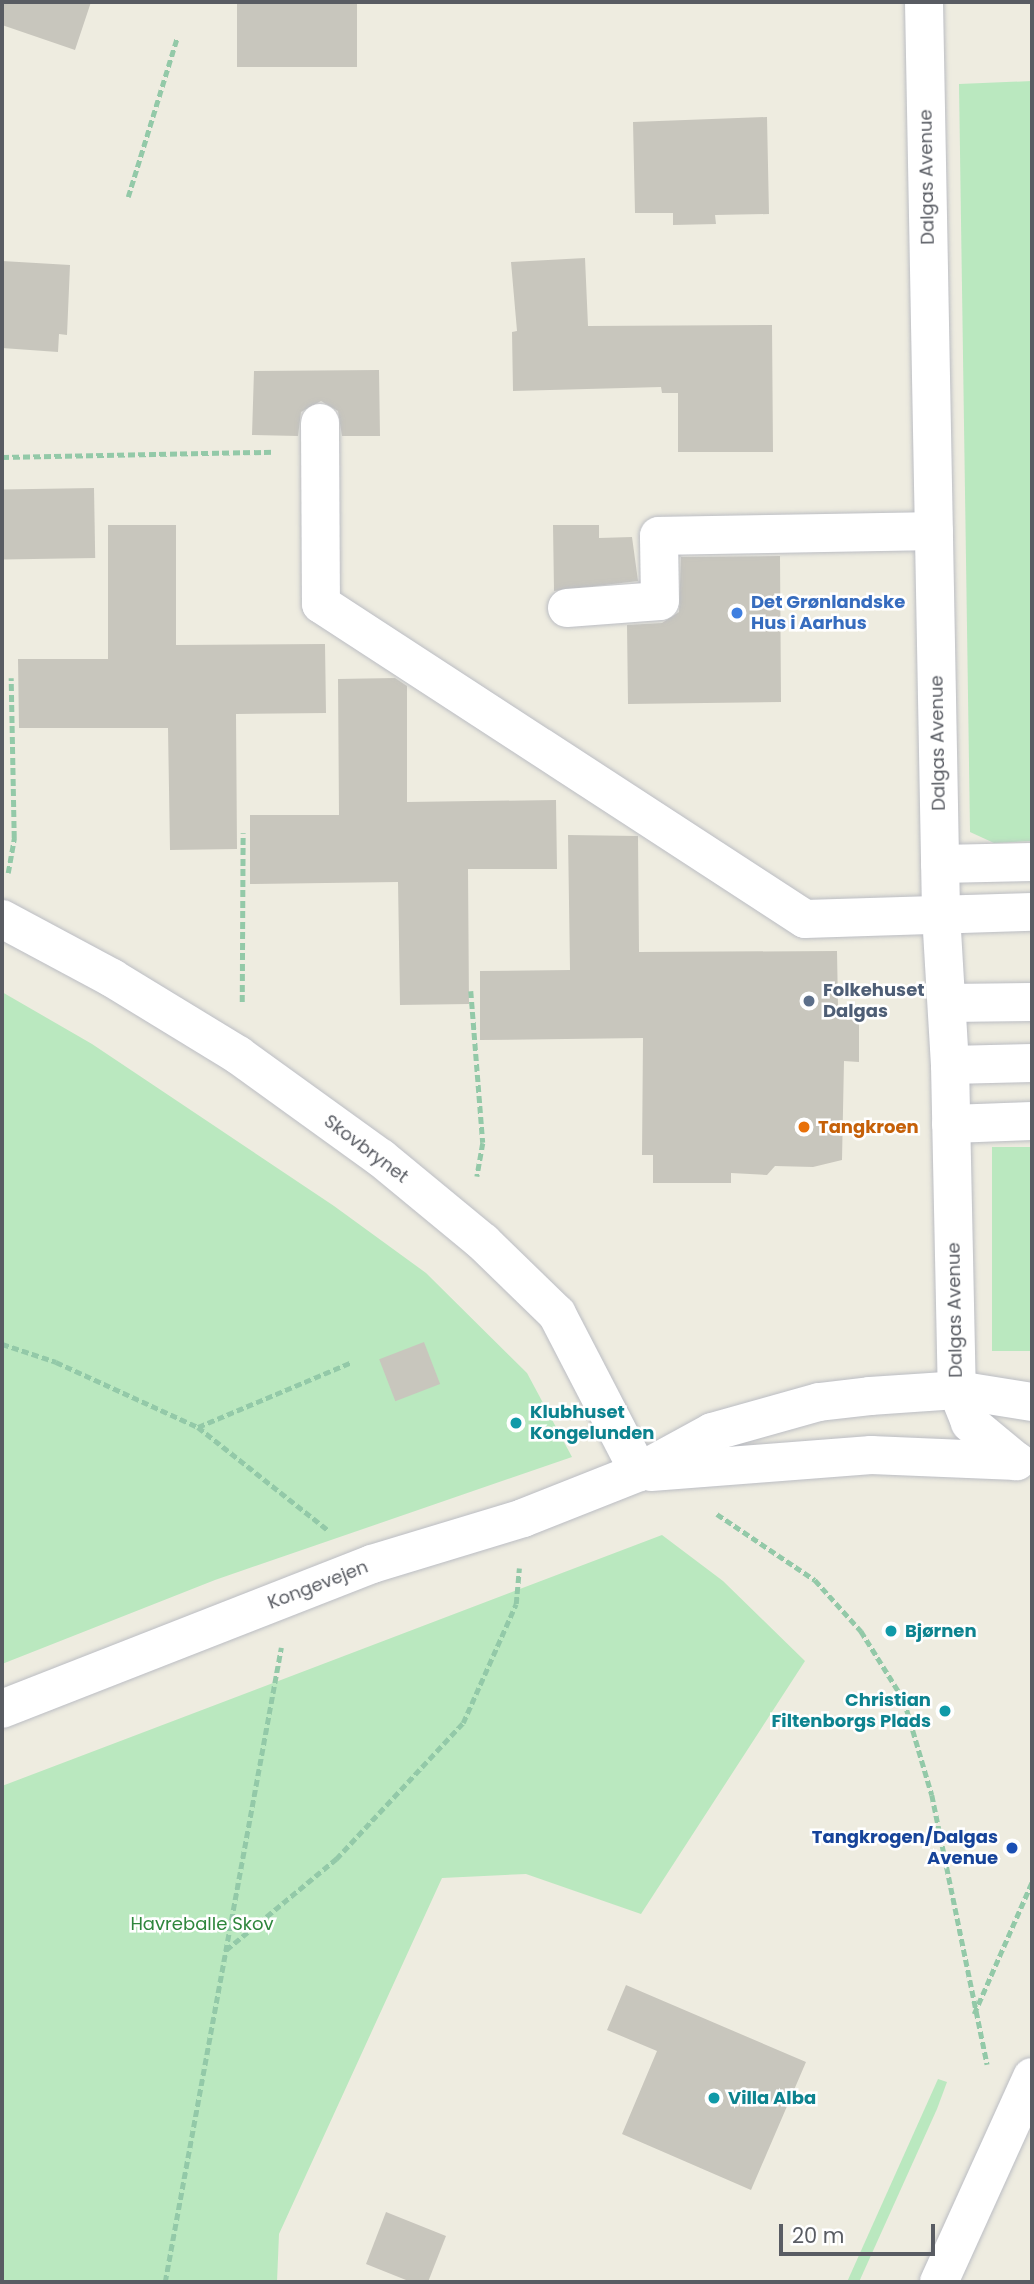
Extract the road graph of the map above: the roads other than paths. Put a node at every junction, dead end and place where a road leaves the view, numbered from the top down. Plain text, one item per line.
1 (924, 2) edge
2 (320, 437) road end
3 (934, 531) junction
4 (567, 608) dead end
5 (1032, 862) edge
6 (940, 864) junction
7 (1032, 912) edge
8 (941, 914) junction
9 (2, 919) edge
10 (1032, 1002) edge
11 (947, 1003) junction
12 (1032, 1063) edge
13 (950, 1065) junction
14 (1032, 1121) edge
15 (951, 1124) junction
16 (957, 1390) junction
17 (1032, 1402) edge
18 (1024, 1463) edge
19 (639, 1472) junction
20 (2, 1709) edge
21 (1032, 2077) edge
22 (939, 2282) edge

1 - 3 street, Dalgas Avenue
2 - 8 street
3 - 4 street
3 - 6 street, Dalgas Avenue
5 - 6 street
6 - 8 street, Dalgas Avenue
7 - 8 street
8 - 11 street, Dalgas Avenue
9 - 19 street, Skovbrynet
10 - 11 street
11 - 13 street, Dalgas Avenue
12 - 13 street
13 - 15 street, Dalgas Avenue
14 - 15 street
15 - 16 street, Dalgas Avenue
16 - 17 street
16 - 18 street, Dalgas Avenue
16 - 19 street
18 - 19 street
19 - 20 street, Kongevejen
21 - 22 street

